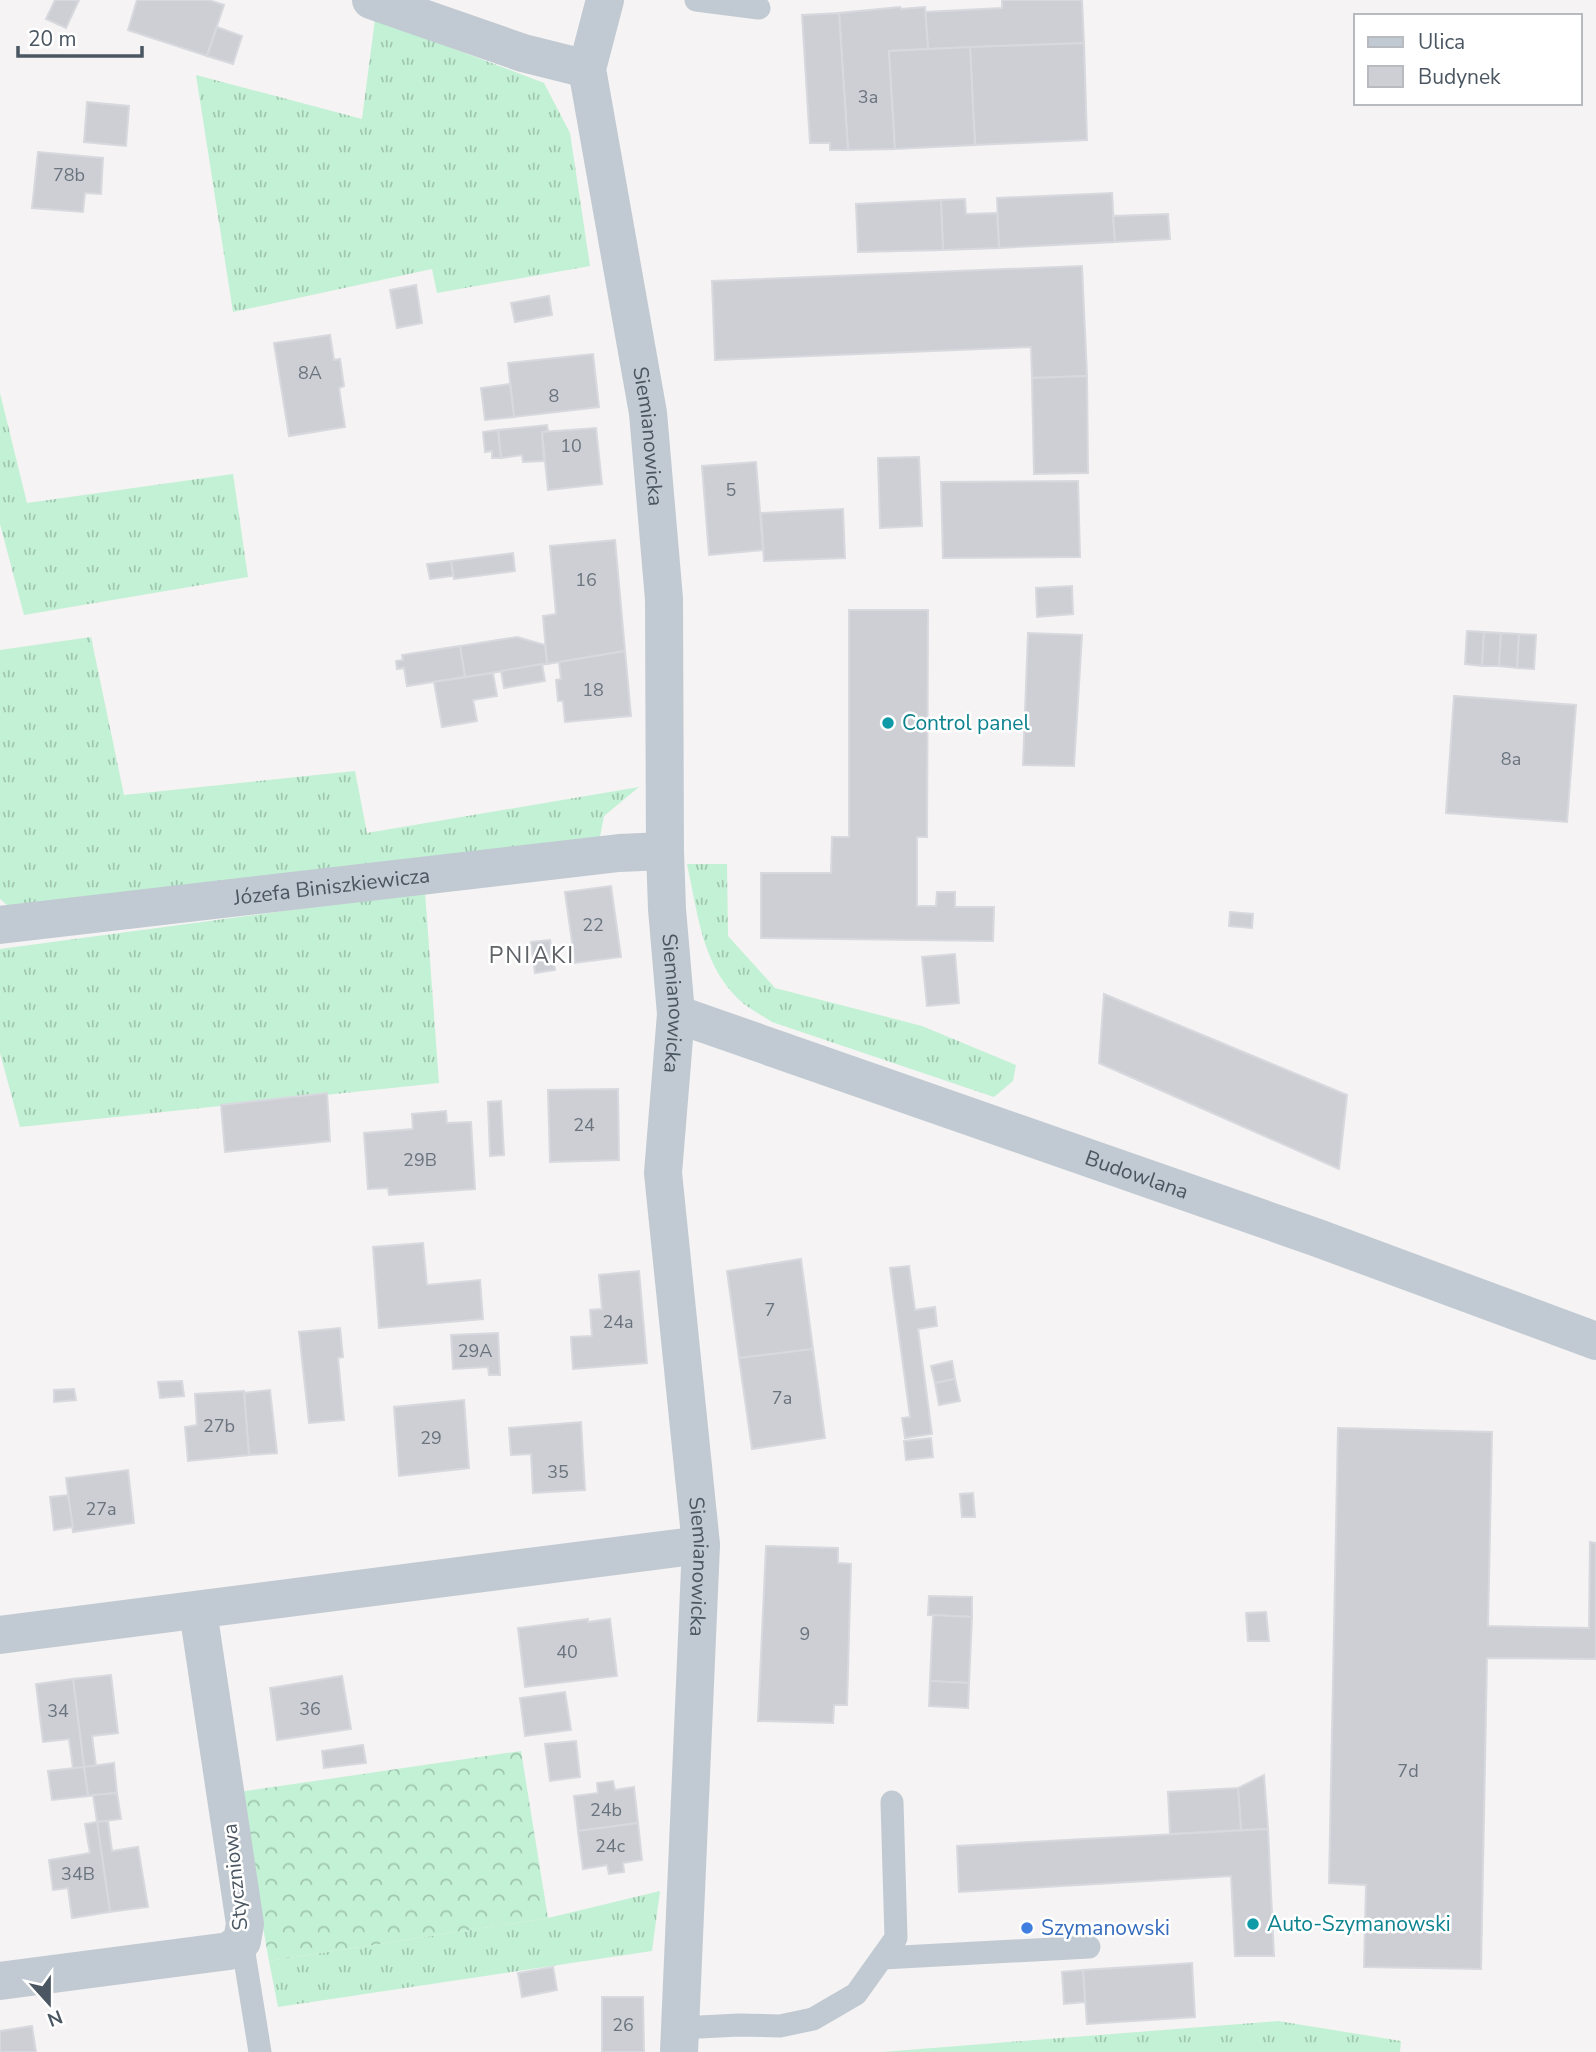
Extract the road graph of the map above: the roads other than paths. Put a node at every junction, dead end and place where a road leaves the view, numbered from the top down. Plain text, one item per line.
1 (372, 0) edge
2 (605, 0) edge
3 (696, 0) edge
4 (759, 8) dead end
5 (587, 69) junction
6 (665, 851) junction
7 (0, 925) edge
8 (676, 1014) junction
9 (1596, 1341) edge
10 (701, 1545) junction
11 (198, 1611) junction
12 (0, 1635) edge
13 (892, 1802) dead end
14 (242, 1941) junction
15 (1089, 1947) dead end
16 (883, 1958) junction
17 (0, 1981) edge
18 (679, 2040) edge
19 (260, 2052) edge

1 - 5 street
2 - 5 street, Siemianowicka
3 - 4 lane
5 - 6 street, Siemianowicka
6 - 7 street, Józefa Biniszkiewicza
6 - 8 street, Siemianowicka
8 - 9 street, Budowlana
8 - 10 street, Siemianowicka
10 - 11 street
10 - 18 street, Siemianowicka
11 - 12 street
11 - 14 street, Styczniowa
13 - 16 lane
14 - 17 street, Styczniowa
14 - 19 lane
15 - 16 lane
16 - 18 lane

